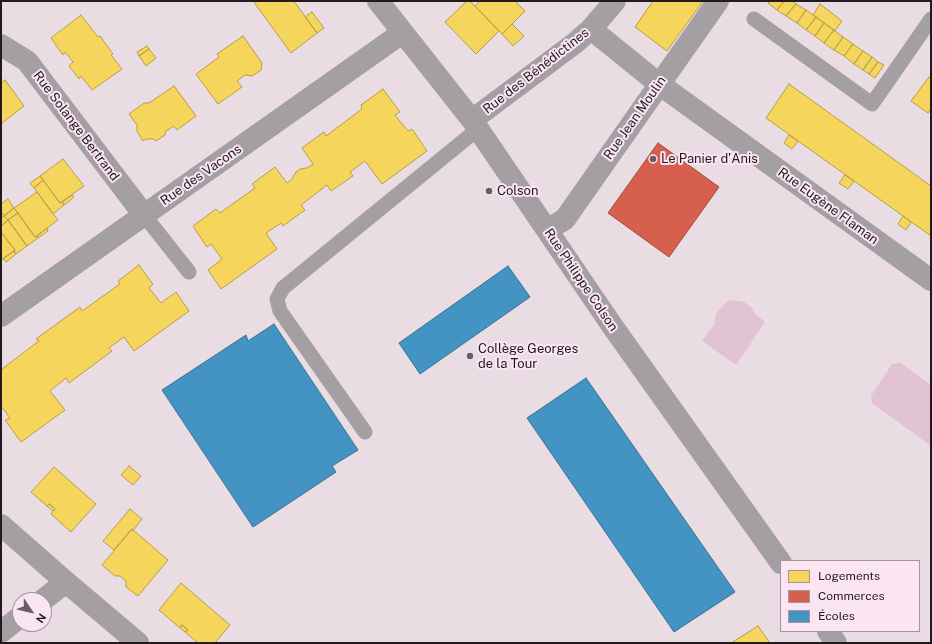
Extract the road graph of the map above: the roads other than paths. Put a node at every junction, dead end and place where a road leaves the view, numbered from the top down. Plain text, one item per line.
1 (378, 1) edge
2 (615, 1) edge
3 (718, 1) edge
4 (754, 19) dead end
5 (931, 19) edge
6 (591, 29) junction
7 (402, 33) junction
8 (1, 45) edge
9 (659, 84) junction
10 (475, 124) junction
11 (144, 215) junction
12 (547, 230) junction
13 (189, 272) dead end
14 (931, 280) edge
15 (1, 316) edge
16 (365, 432) dead end
17 (1, 525) edge
18 (780, 561) edge
19 (66, 582) junction
20 (52, 593) edge
21 (12, 623) edge
22 (1, 632) edge
23 (829, 632) edge
24 (138, 643) edge
25 (836, 643) edge

1 - 7 street, Rue Philippe Colson
2 - 6 street, Rue des Bénédictines
3 - 9 street, Rue Jean Moulin
4 - 5 lane
6 - 9 street, Rue Eugène Flaman
6 - 10 street, Rue des Bénédictines
7 - 10 street, Rue Philippe Colson
7 - 11 street, Rue des Vacons
8 - 11 street, Rue Solange Bertrand
9 - 12 street, Rue Jean Moulin
9 - 14 street, Rue Eugène Flaman
10 - 12 street, Rue Philippe Colson
10 - 16 lane
11 - 13 lane
11 - 15 street, Rue des Vacons
12 - 18 street, Rue Philippe Colson
17 - 19 street
19 - 20 street
19 - 24 street
21 - 22 street
23 - 25 street

